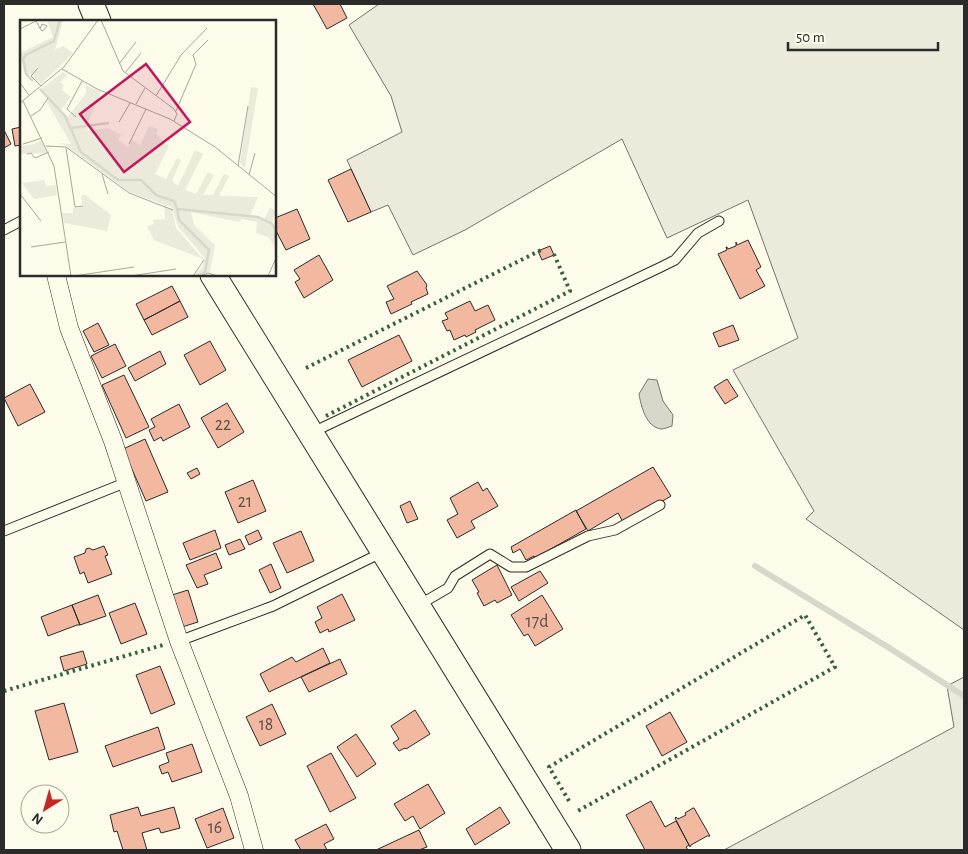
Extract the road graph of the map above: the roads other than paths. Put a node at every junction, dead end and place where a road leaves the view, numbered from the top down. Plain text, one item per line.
1 (91, 4) edge
2 (98, 20) edge
3 (719, 221) dead end
4 (20, 222) edge
5 (4, 230) edge
6 (56, 276) edge
7 (214, 276) edge
8 (311, 433) junction
9 (127, 482) junction
10 (660, 505) dead end
11 (4, 531) edge
12 (384, 552) junction
13 (417, 606) junction
14 (179, 641) junction
15 (254, 850) edge
16 (568, 850) edge

1 - 2 street
3 - 8 lane
4 - 5 lane
6 - 9 street
7 - 8 street
8 - 12 street
9 - 11 lane
9 - 14 street
10 - 13 lane
12 - 13 street
12 - 14 lane
13 - 16 street
14 - 15 street

